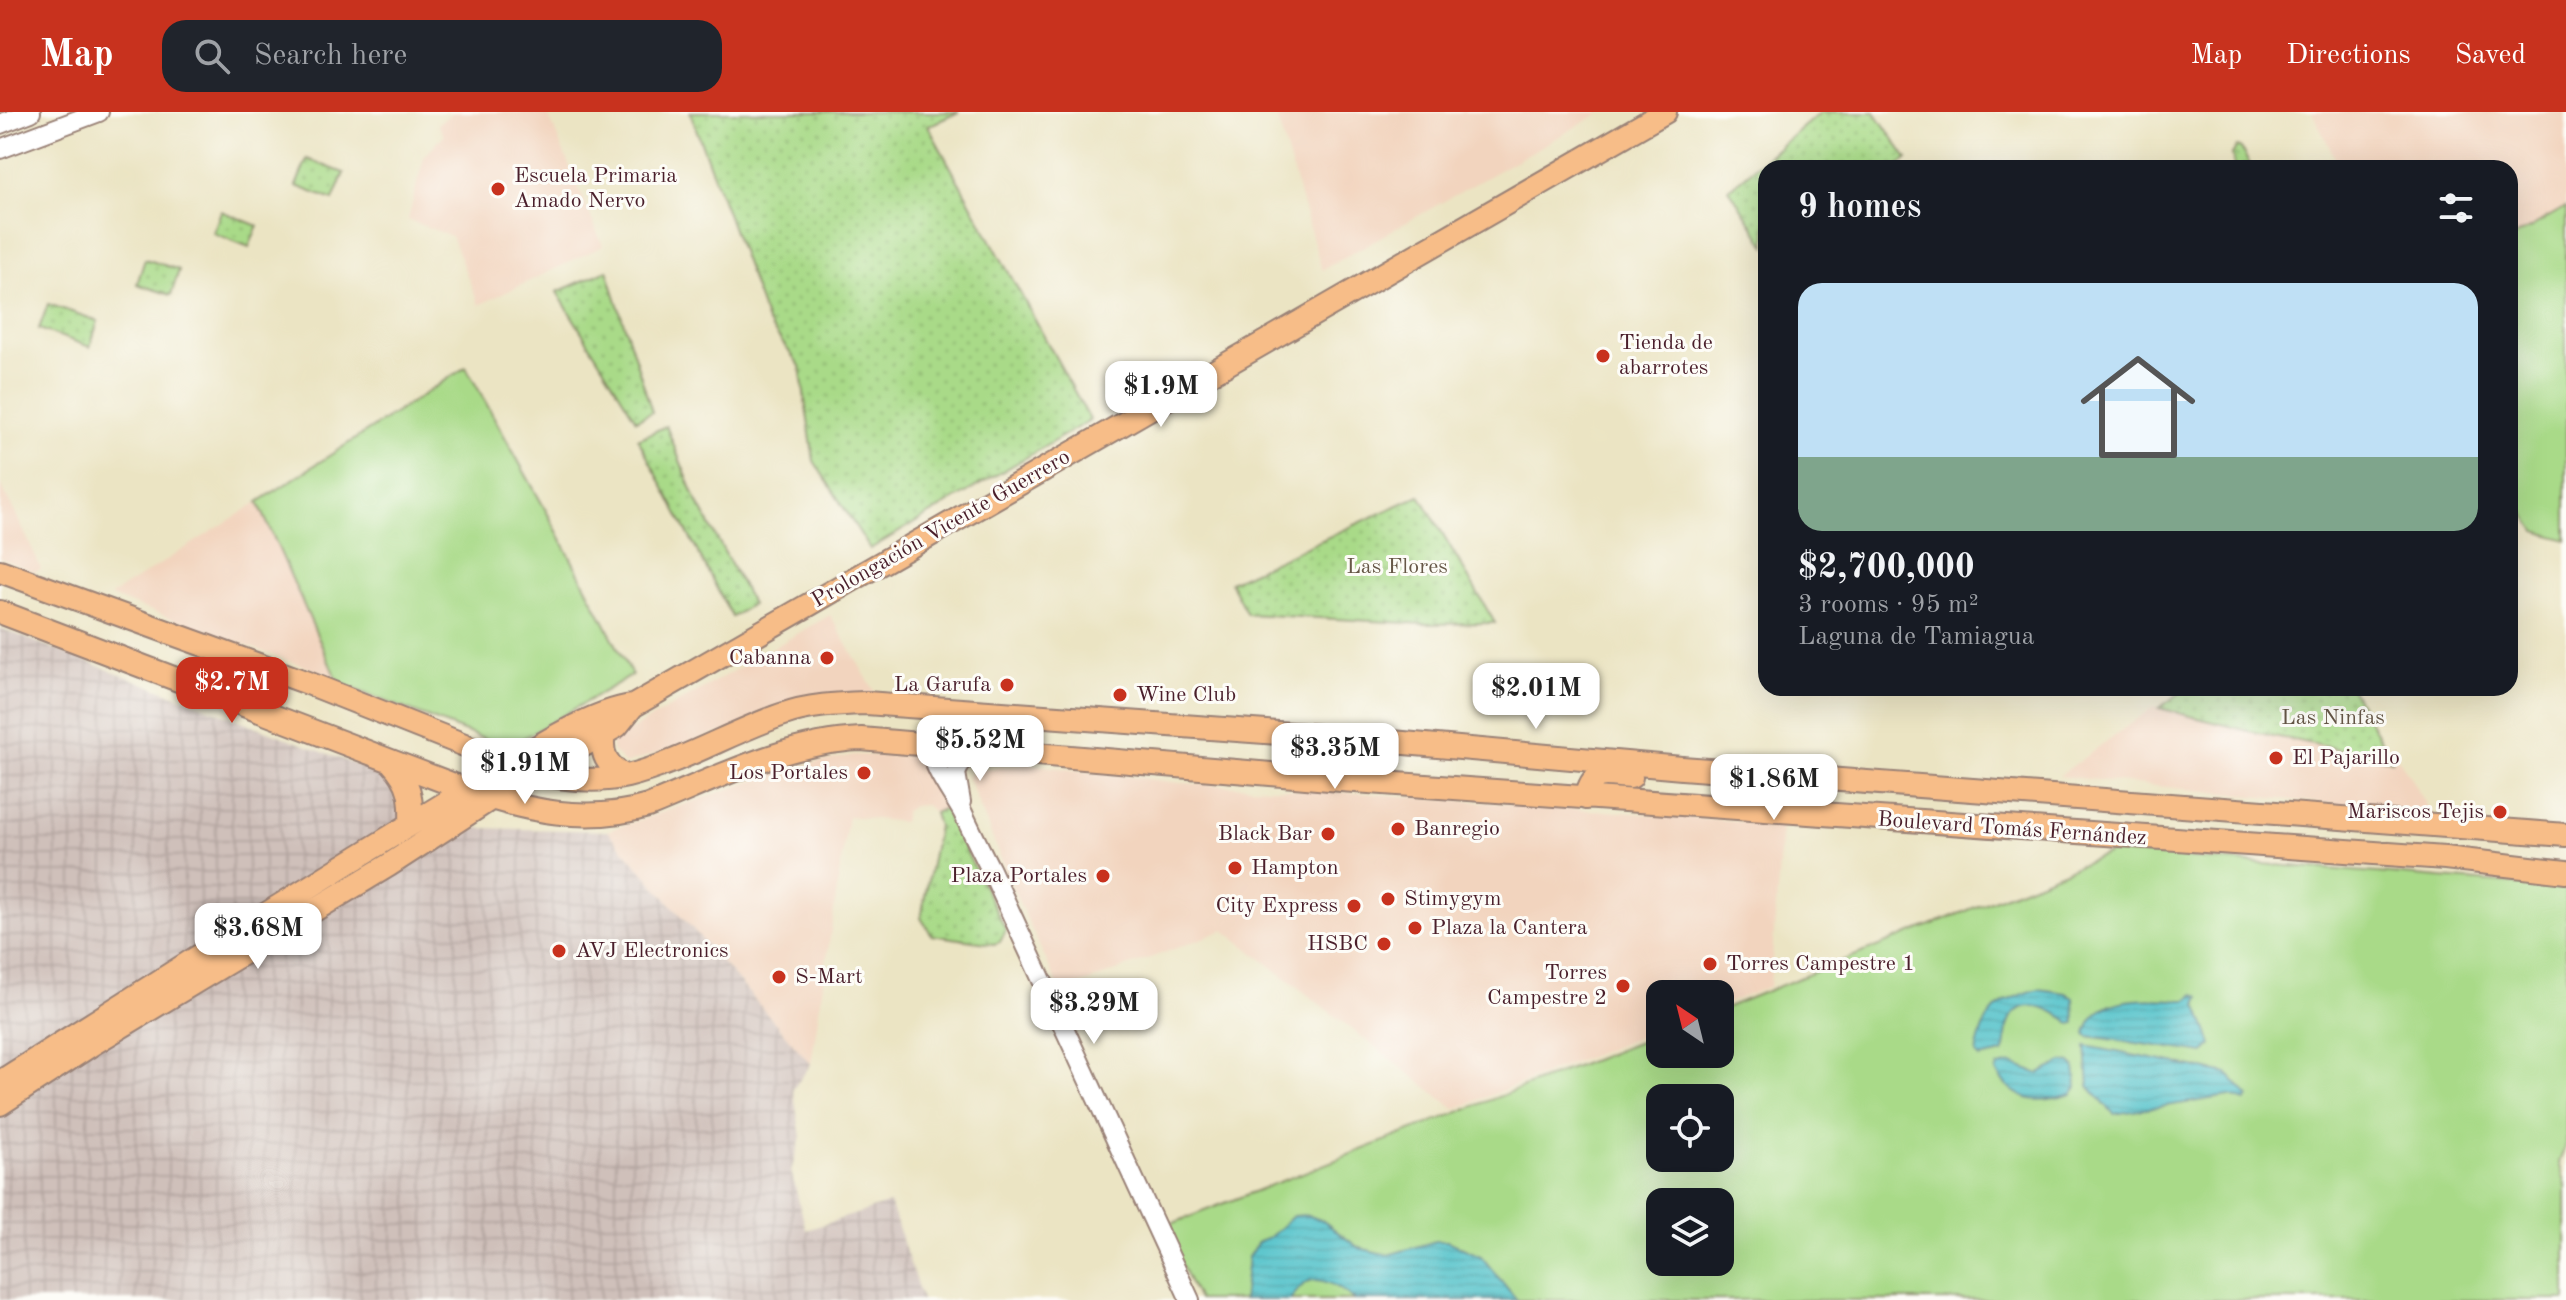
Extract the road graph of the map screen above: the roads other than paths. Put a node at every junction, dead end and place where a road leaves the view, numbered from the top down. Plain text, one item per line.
1 (31, 112) edge
2 (99, 112) edge
3 (1665, 112) edge
4 (0, 124) edge
5 (0, 149) edge
6 (0, 571) edge
7 (0, 612) edge
8 (633, 706) junction
9 (1061, 719) junction
10 (604, 733) junction
11 (1348, 738) junction
12 (930, 745) junction
13 (968, 749) junction
14 (391, 762) junction
15 (510, 764) junction
16 (1682, 768) junction
17 (1258, 772) junction
18 (535, 773) junction
19 (625, 776) junction
20 (1809, 776) junction
21 (1964, 788) junction
22 (467, 790) junction
23 (492, 798) junction
24 (1586, 798) junction
25 (1685, 805) junction
26 (961, 809) junction
27 (1859, 818) junction
28 (411, 823) junction
29 (2566, 835) edge
30 (2566, 872) edge
31 (0, 1082) edge
32 (0, 1104) edge
33 (1190, 1300) edge

1 - 4 street
2 - 5 street
3 - 8 main road, Prolongación Vicente Guerrero
6 - 15 main road, Boulevard Tomás Fernández
7 - 14 main road, Boulevard Tomás Fernández
8 - 10 main road
8 - 15 main road
9 - 11 main road, Boulevard Tomás Fernández
9 - 12 main road
9 - 19 main road, Boulevard Tomás Fernández
10 - 18 main road
10 - 19 main road
11 - 16 main road, Boulevard Tomás Fernández
11 - 17 main road
12 - 13 main road, Boulevard Tomás Fernández
12 - 23 main road, Boulevard Tomás Fernández
12 - 26 street
13 - 17 main road, Boulevard Tomás Fernández
13 - 26 street
14 - 22 main road, Boulevard Tomás Fernández
14 - 28 main road
15 - 18 main road, Boulevard Tomás Fernández
15 - 22 main road
16 - 20 main road, Boulevard Tomás Fernández
16 - 24 main road
17 - 24 main road, Boulevard Tomás Fernández
18 - 19 main road, Boulevard Tomás Fernández
18 - 23 main road
20 - 21 main road, Boulevard Tomás Fernández
20 - 25 main road
21 - 27 main road
21 - 29 main road, Boulevard Tomás Fernández
22 - 23 main road, Boulevard Tomás Fernández
22 - 28 main road
23 - 32 main road
24 - 25 main road, Boulevard Tomás Fernández
25 - 27 main road, Boulevard Tomás Fernández
26 - 33 street
27 - 30 main road, Boulevard Tomás Fernández
28 - 31 main road

